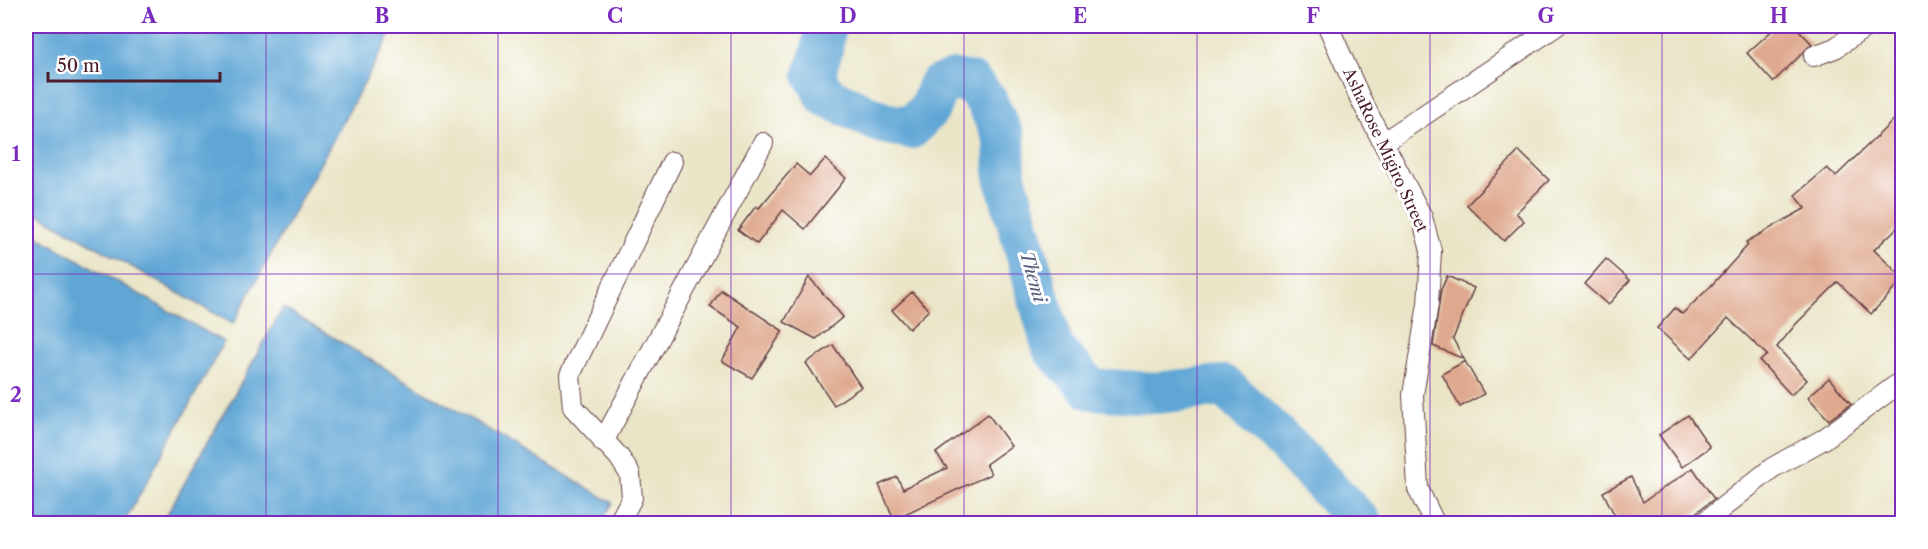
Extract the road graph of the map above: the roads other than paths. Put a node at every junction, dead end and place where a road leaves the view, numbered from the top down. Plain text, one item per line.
1 (1328, 26) edge
2 (1556, 26) edge
3 (1867, 26) edge
4 (1814, 56) dead end
5 (763, 142) dead end
6 (1384, 142) junction
7 (672, 162) dead end
8 (1902, 381) edge
9 (603, 442) junction
10 (618, 524) edge
11 (1435, 524) edge
12 (1702, 524) edge

1 - 6 street, AshaRose Migiro Street
2 - 6 street
3 - 4 street
5 - 9 street
6 - 11 street, AshaRose Migiro Street
7 - 9 street
8 - 12 street
9 - 10 street

